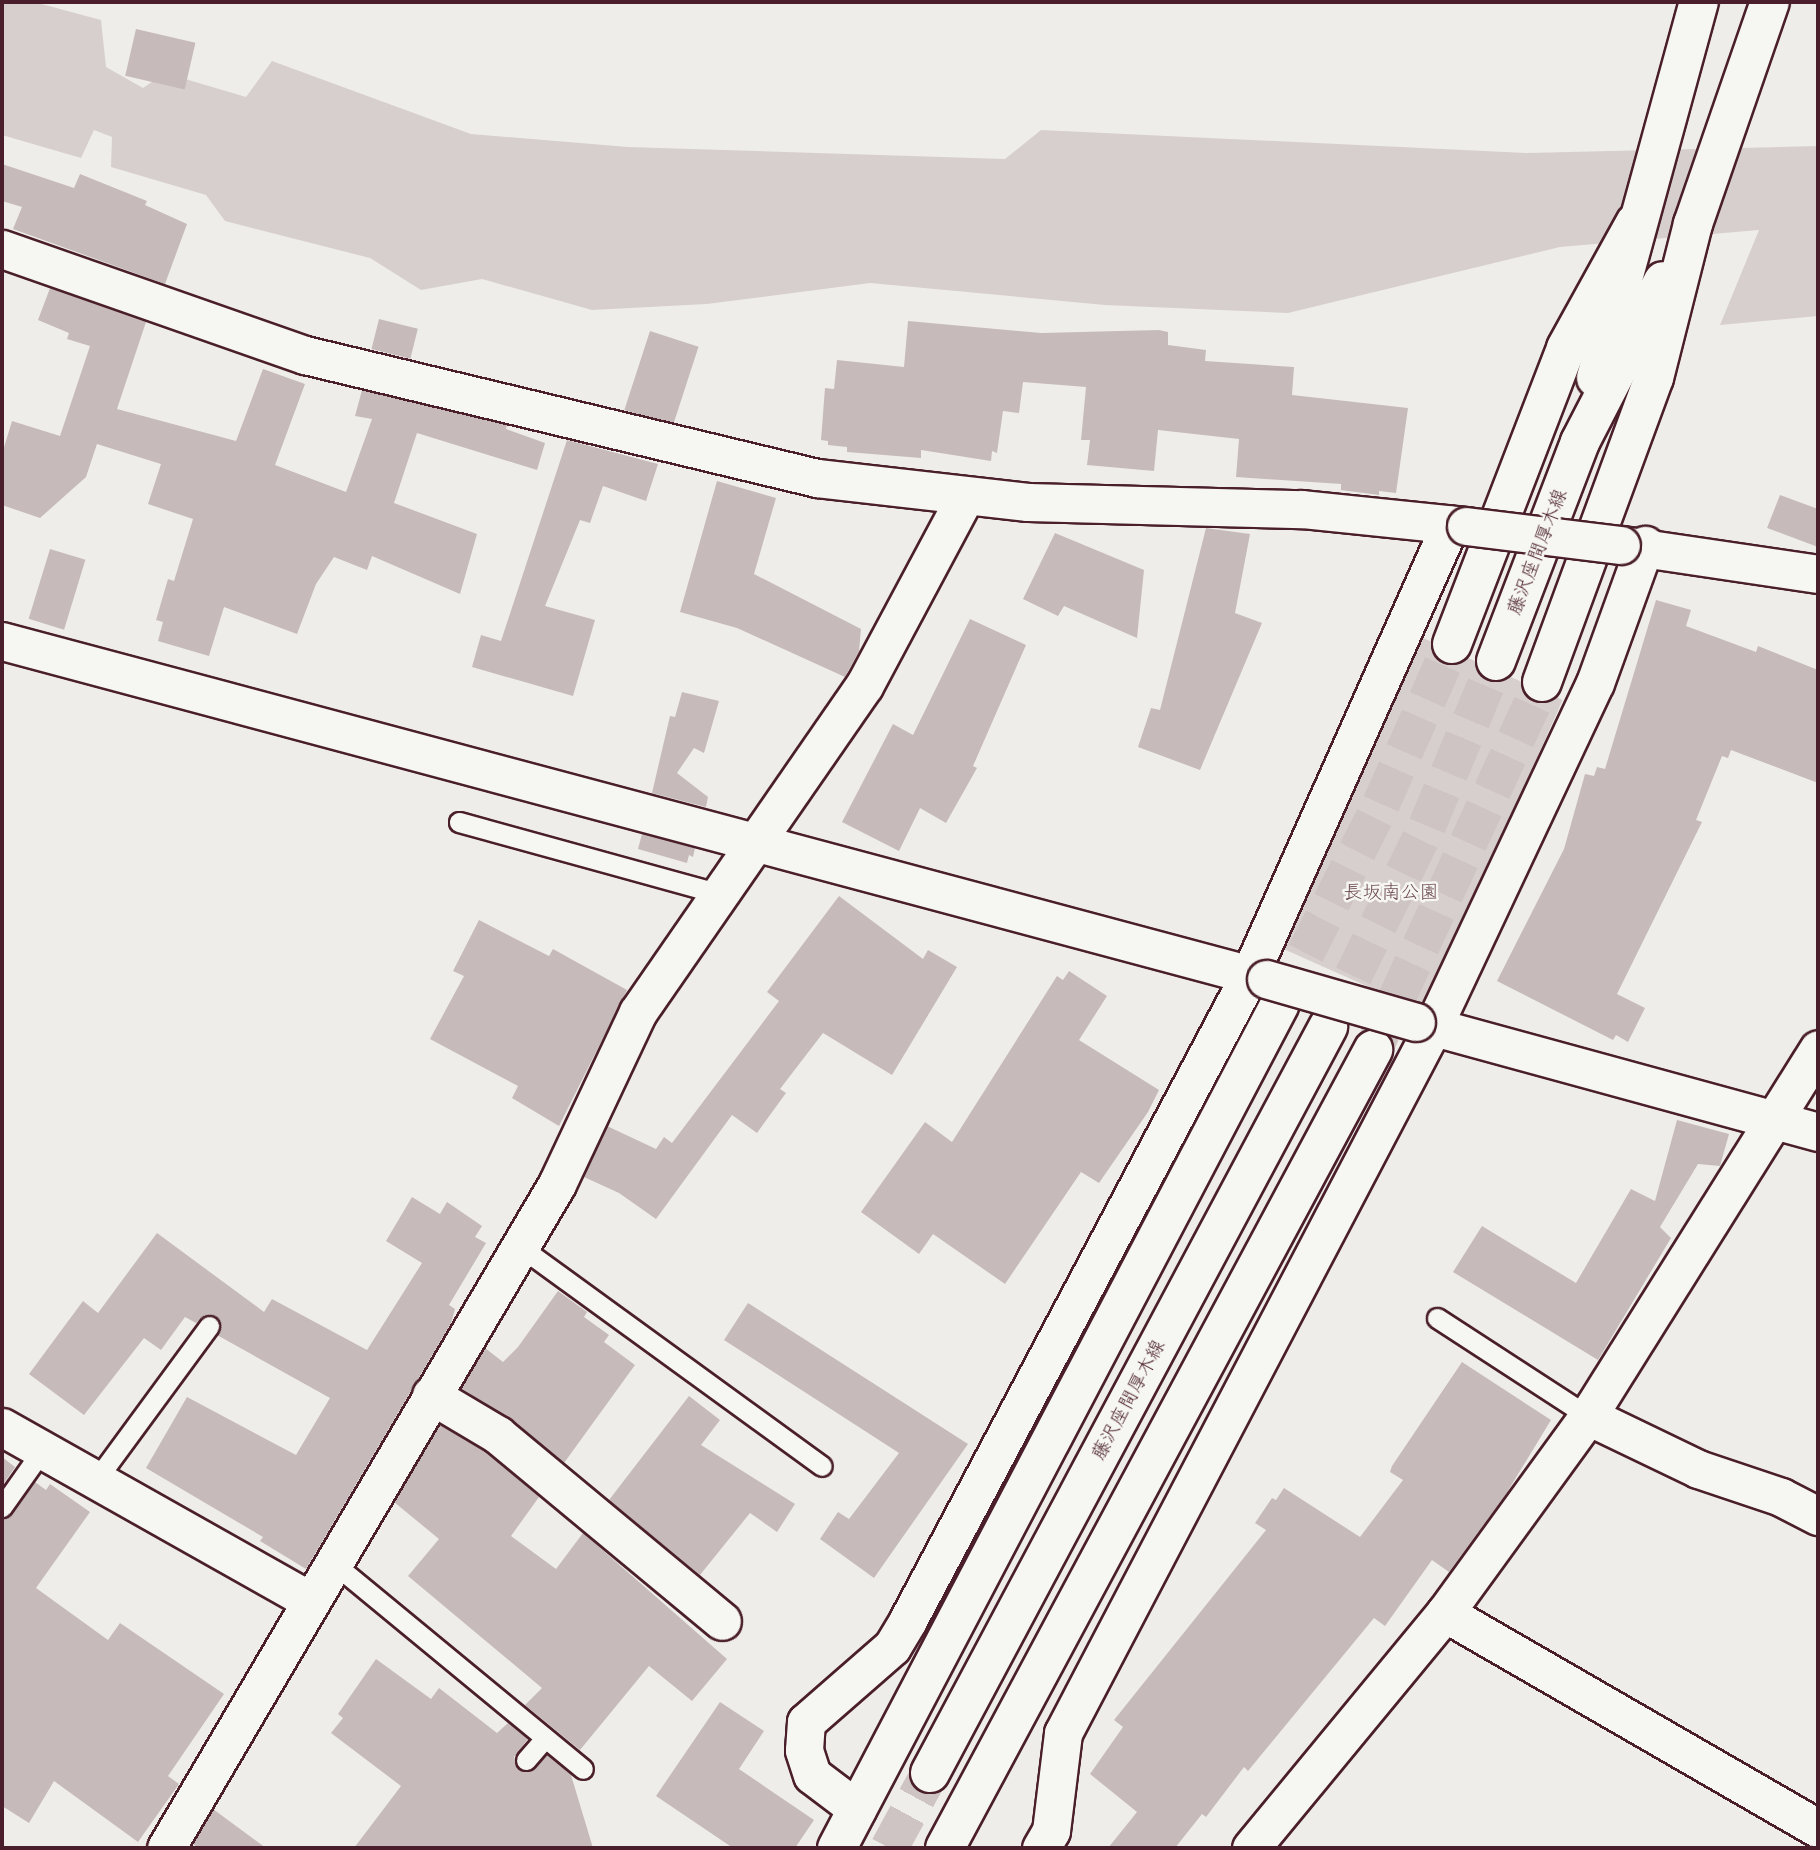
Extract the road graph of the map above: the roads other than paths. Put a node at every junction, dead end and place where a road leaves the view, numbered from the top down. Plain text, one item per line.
1 (1699, 2) edge
2 (1770, 2) edge
3 (1635, 223) junction
4 (1693, 224) junction
5 (2, 249) edge
6 (1580, 442) junction
7 (965, 497) junction
8 (1458, 525) junction
9 (1633, 545) junction
10 (1818, 575) edge
11 (2, 641) edge
12 (1452, 643) tunnel mouth
13 (1496, 662) tunnel mouth
14 (1542, 682) tunnel mouth
15 (459, 822) dead end
16 (759, 841) junction
17 (721, 894) junction
18 (1265, 986) junction
19 (1425, 1024) junction
20 (1328, 1027) tunnel mouth
21 (1373, 1049) tunnel mouth
22 (1818, 1049) edge
23 (1773, 1120) junction
24 (1818, 1132) edge
25 (520, 1246) junction
26 (1437, 1318) dead end
27 (209, 1326) dead end
28 (431, 1395) junction
29 (1588, 1416) junction
30 (2, 1427) edge
31 (43, 1450) junction
32 (822, 1466) dead end
33 (96, 1480) junction
34 (2, 1507) edge
35 (1818, 1516) edge
36 (332, 1562) junction
37 (309, 1600) junction
38 (1445, 1613) junction
39 (722, 1621) dead end
40 (545, 1738) junction
41 (526, 1760) dead end
42 (583, 1769) dead end
43 (930, 1773) tunnel mouth
44 (857, 1809) junction
45 (1818, 1828) edge
46 (166, 1848) edge
47 (837, 1848) edge
48 (945, 1848) edge
49 (1041, 1848) edge
50 (1251, 1848) edge

1 - 3 main road
2 - 4 main road
3 - 6 main road
3 - 12 main road
4 - 6 main road
4 - 14 main road
5 - 7 street
6 - 13 main road, 藤沢座間厚木線
7 - 8 street
7 - 16 street
8 - 9 street, bridge
8 - 18 street
9 - 10 street
9 - 19 street
11 - 16 street
15 - 17 lane
16 - 17 street
16 - 18 street
17 - 25 street
18 - 19 street, bridge
18 - 44 main road
18 - 44 street
19 - 23 street
19 - 49 street
20 - 43 main road, 藤沢座間厚木線
21 - 48 main road
22 - 23 street
23 - 24 street
23 - 29 street
25 - 28 street
25 - 32 lane
26 - 29 lane
27 - 33 lane
28 - 36 street
28 - 39 street
29 - 35 street
29 - 38 street
30 - 31 street
31 - 33 street
31 - 34 lane
33 - 37 street
36 - 37 street
36 - 40 lane
37 - 46 street
38 - 45 street
38 - 50 street
40 - 41 lane
40 - 42 lane
44 - 47 main road

